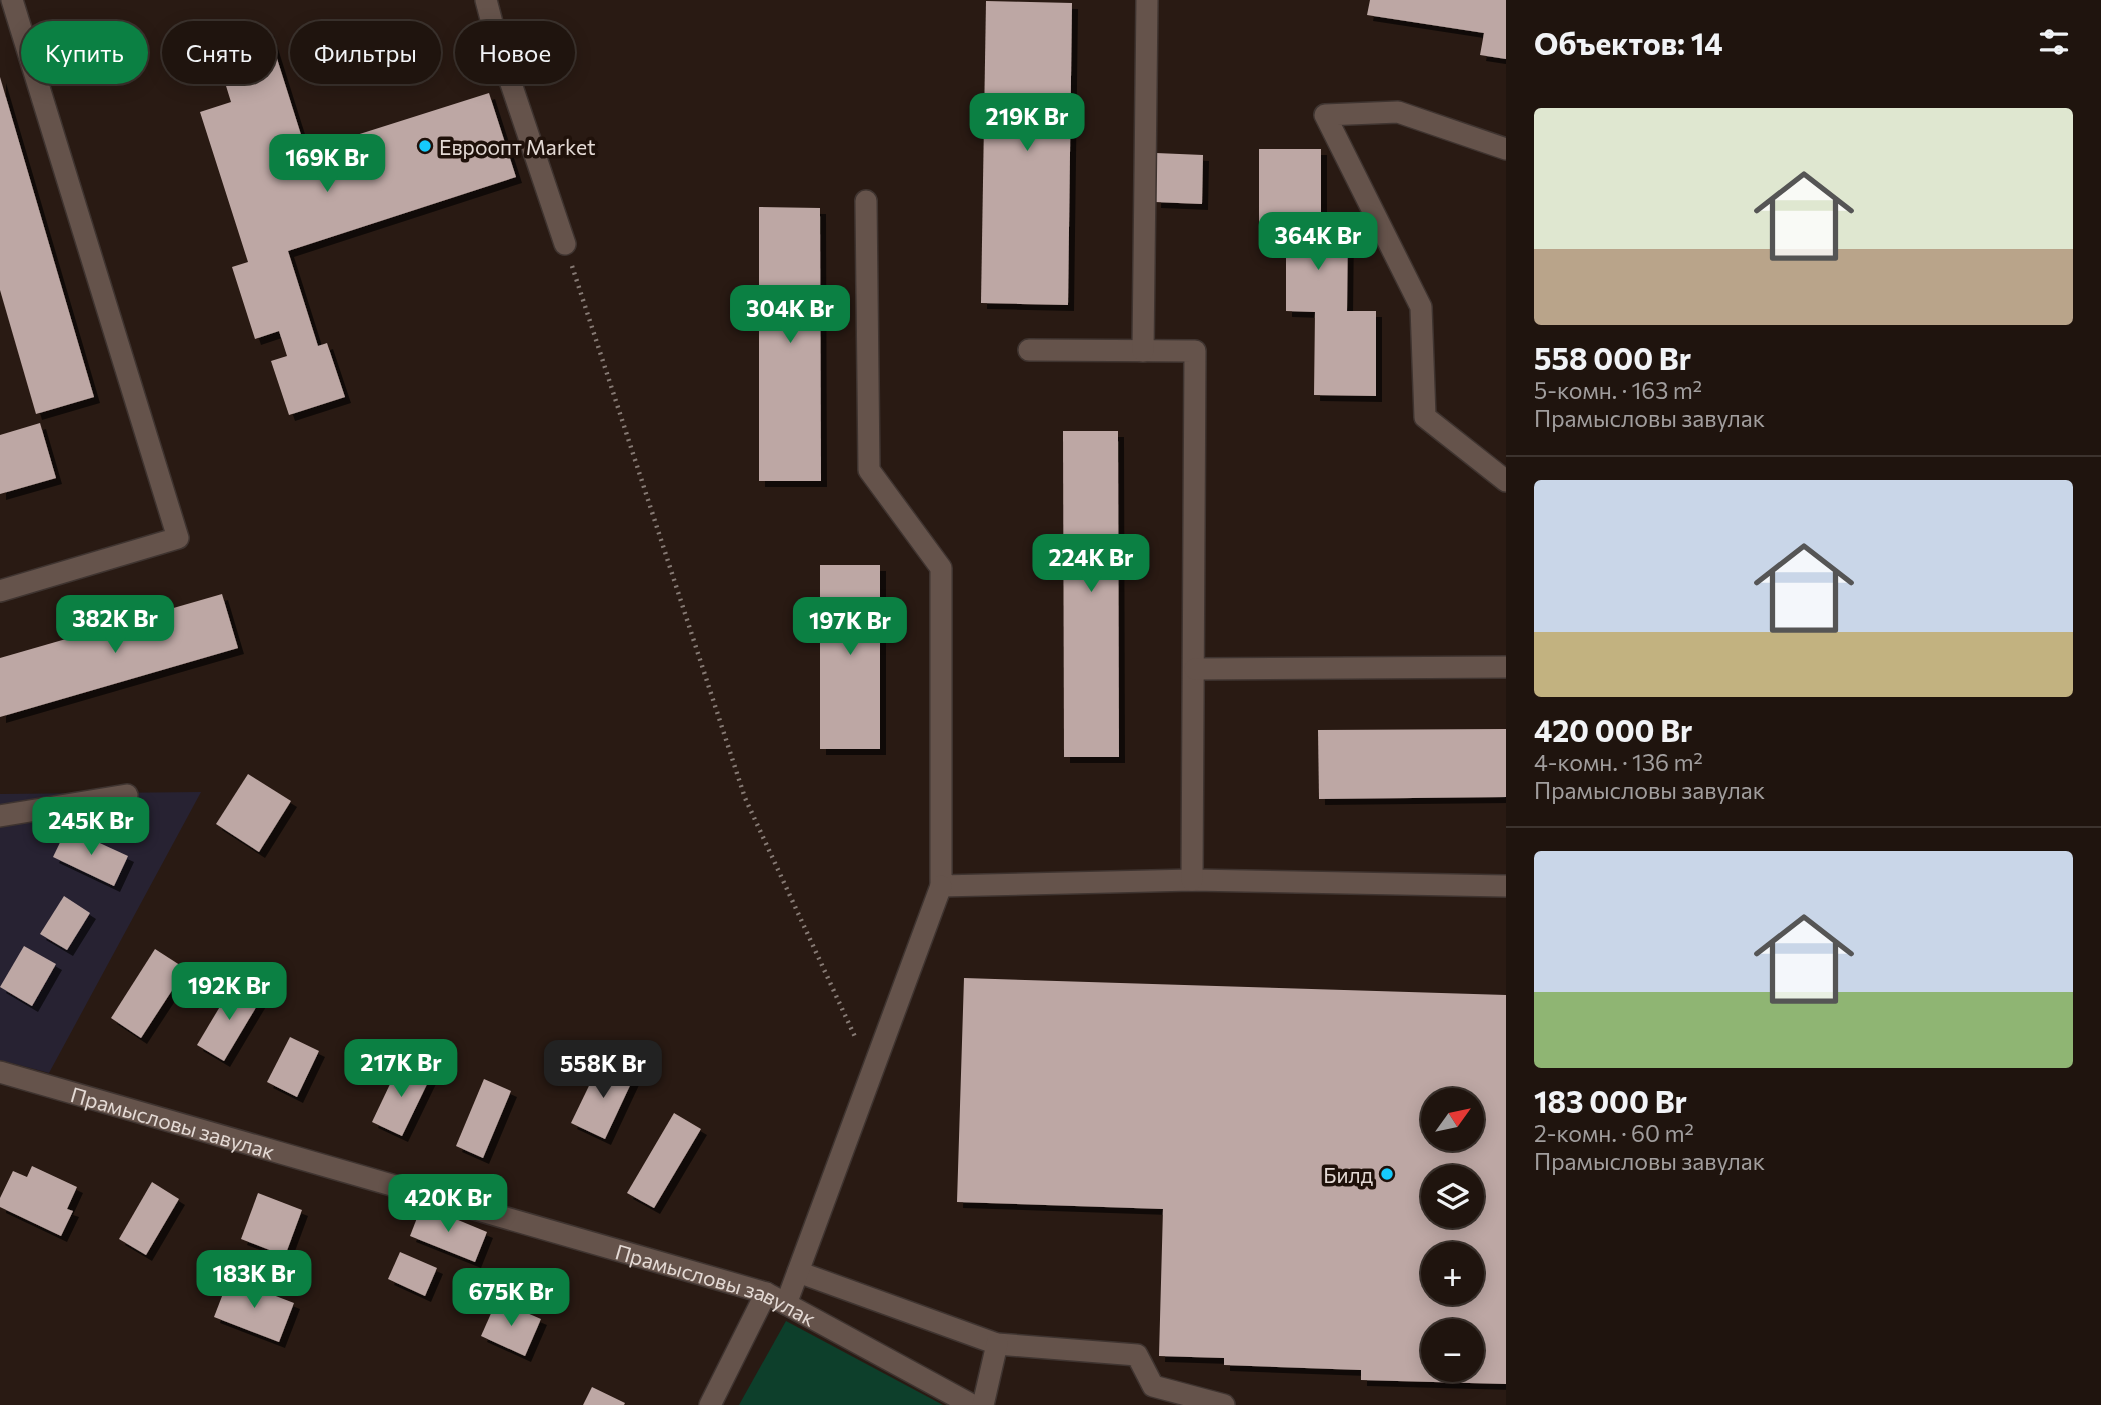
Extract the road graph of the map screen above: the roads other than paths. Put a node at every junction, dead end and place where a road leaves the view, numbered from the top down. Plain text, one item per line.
1 (12, 0) edge
2 (486, 0) edge
3 (1147, 0) edge
4 (1506, 149) edge
5 (866, 201) dead end
6 (565, 244) road end
7 (1029, 350) dead end
8 (1143, 351) junction
9 (1506, 481) edge
10 (0, 591) edge
11 (1506, 667) edge
12 (1195, 669) junction
13 (127, 795) dead end
14 (0, 817) edge
15 (1192, 880) junction
16 (941, 886) junction
17 (1506, 886) edge
18 (0, 1072) edge
19 (798, 1272) junction
20 (765, 1293) junction
21 (786, 1304) junction
22 (997, 1344) junction
23 (1149, 1396) edge
24 (710, 1405) edge
25 (972, 1405) edge
26 (983, 1405) edge
27 (1224, 1405) edge

1 - 10 street
2 - 6 street
3 - 8 street
4 - 9 street
5 - 16 street
7 - 8 street
8 - 12 street
11 - 12 street
12 - 15 street
13 - 14 street
15 - 16 street
15 - 17 street
16 - 19 street
18 - 20 street, Прамысловы завулак
19 - 21 street
19 - 22 street
20 - 21 street, Прамысловы завулак
20 - 24 street
21 - 25 street, Прамысловы завулак
22 - 23 street
22 - 26 street
23 - 27 street

